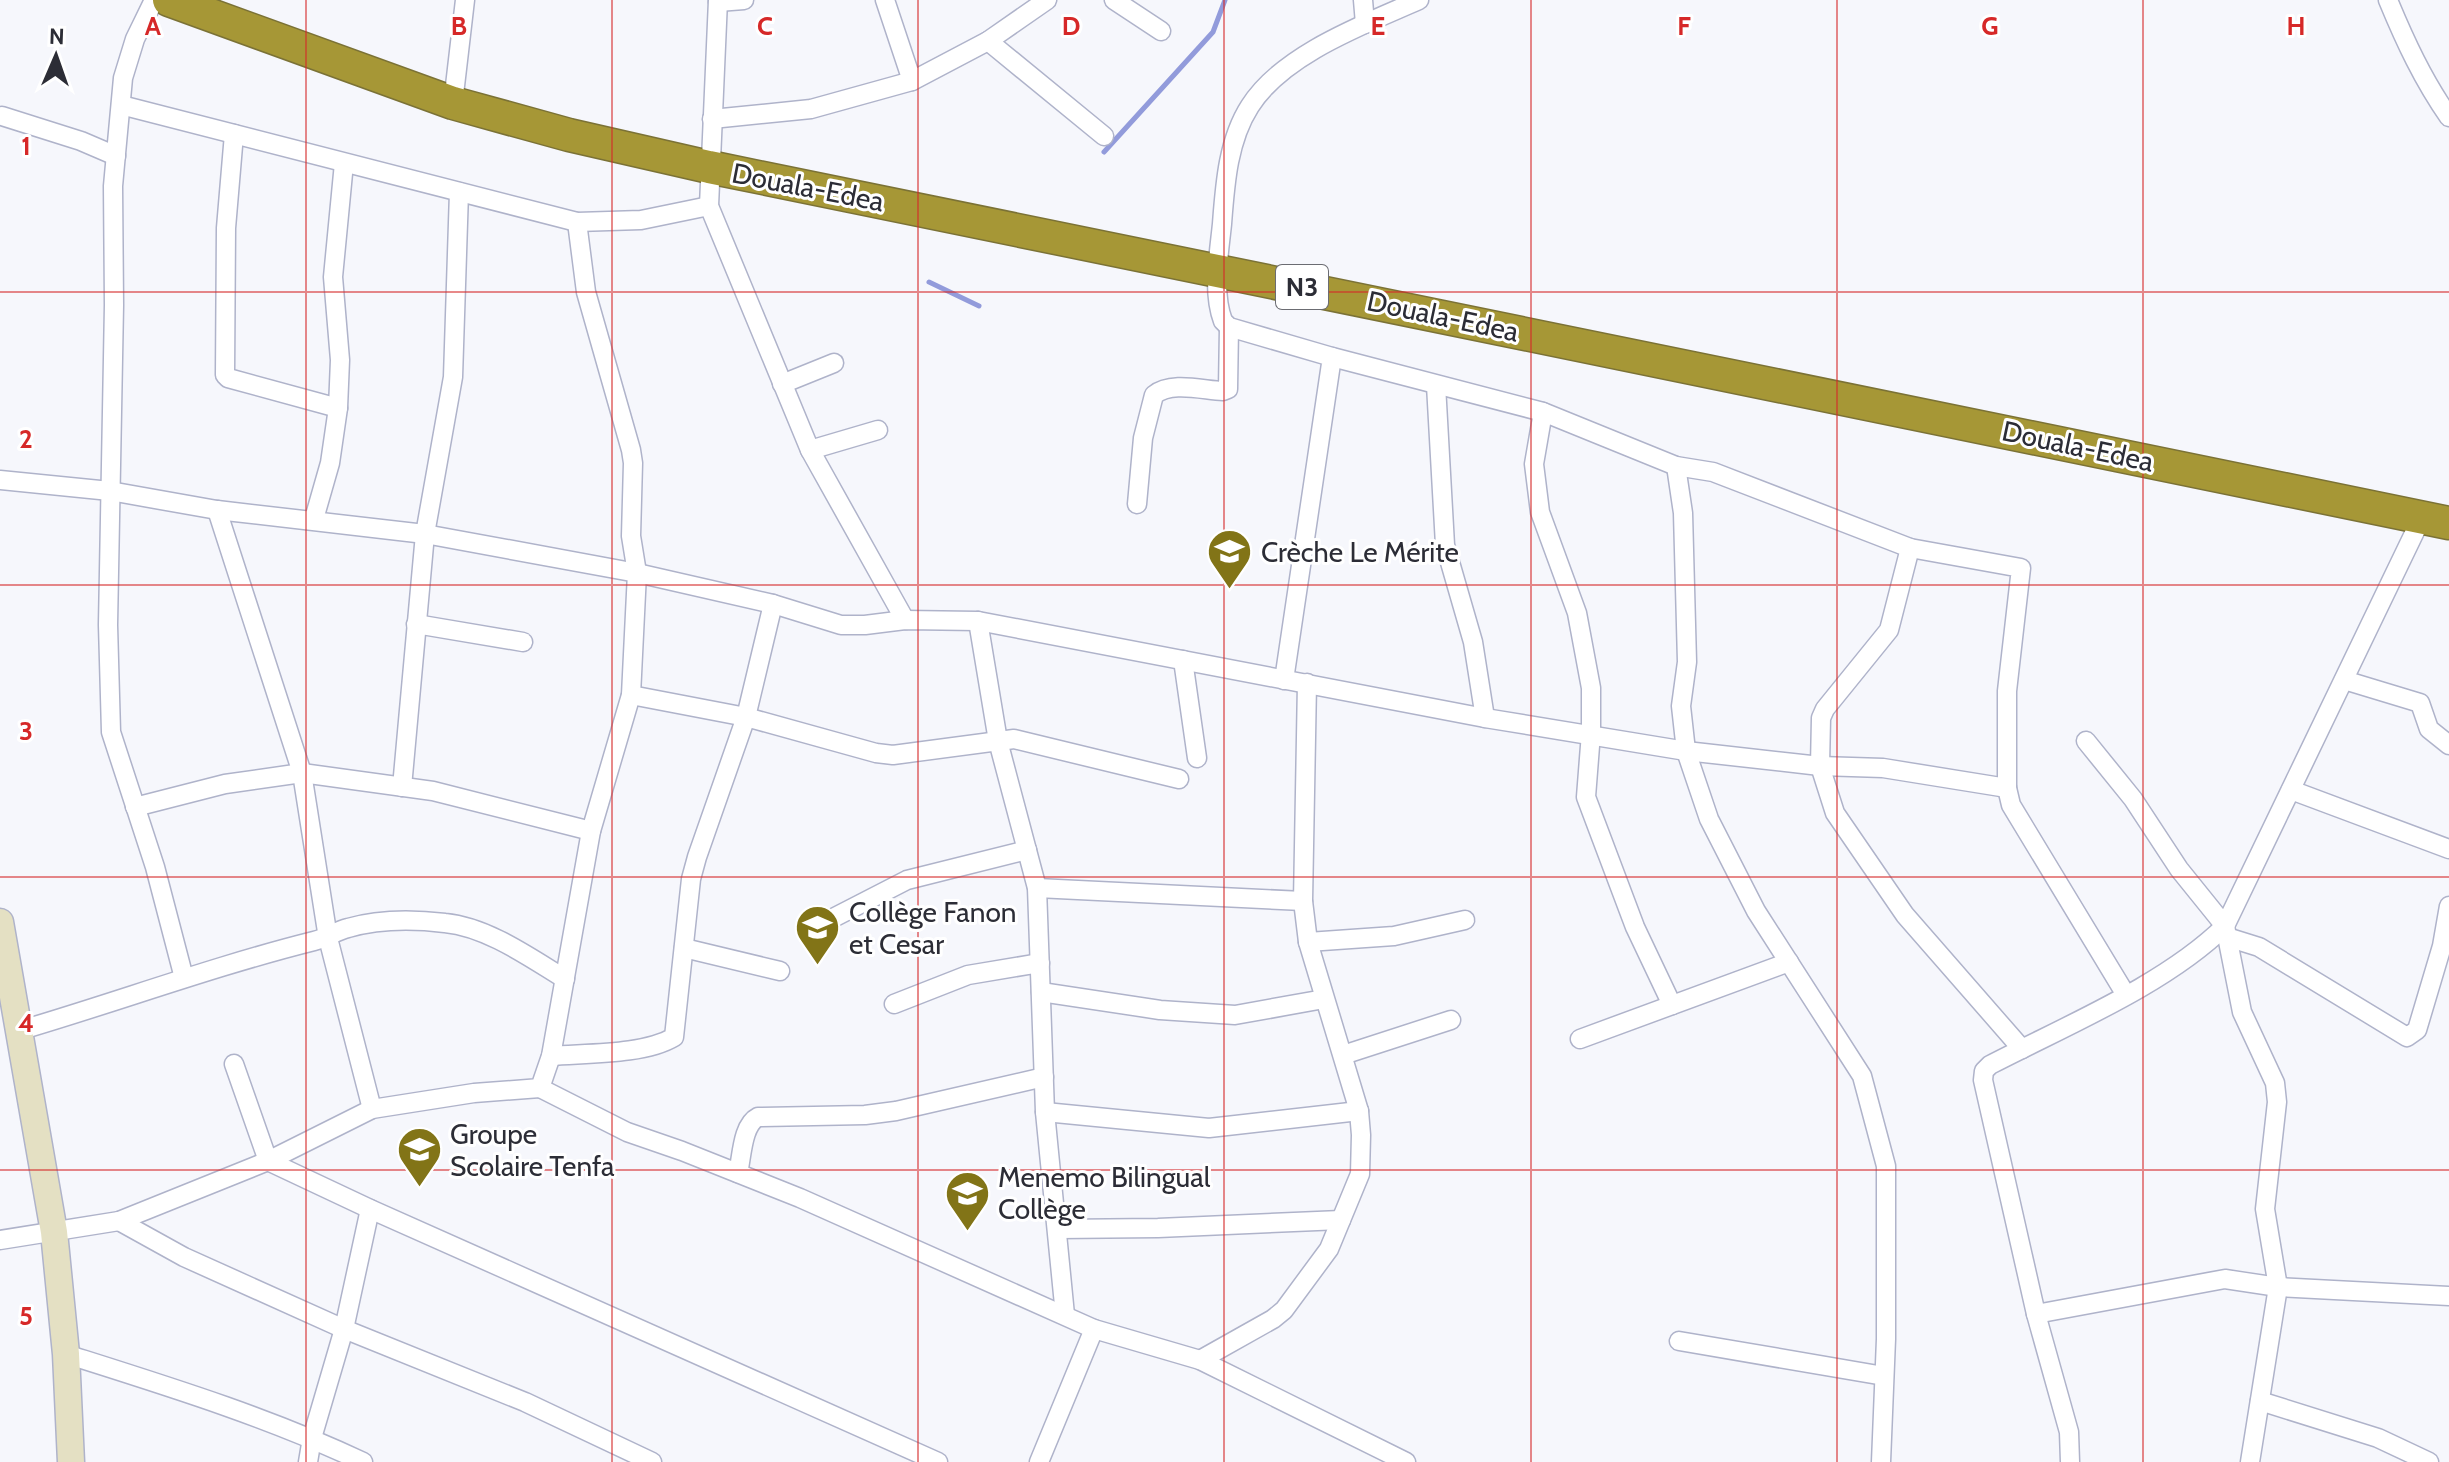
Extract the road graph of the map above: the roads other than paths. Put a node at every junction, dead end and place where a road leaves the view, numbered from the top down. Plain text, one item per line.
1 (154, 0) edge
2 (169, 0) edge
3 (465, 0) edge
4 (744, 0) edge
5 (885, 0) edge
6 (1047, 0) edge
7 (1114, 0) edge
8 (1363, 0) edge
9 (1419, 0) edge
10 (2388, 0) edge
11 (718, 1) edge
12 (1365, 24) junction
13 (1161, 31) dead end
14 (988, 41) junction
15 (912, 81) junction
16 (453, 103) junction
17 (121, 105) junction
18 (2, 116) dead end
19 (2449, 117) edge
20 (712, 119) junction
21 (234, 134) junction
22 (1104, 136) dead end
23 (116, 156) junction
24 (344, 163) junction
25 (709, 167) junction
26 (459, 192) junction
27 (709, 206) junction
28 (577, 222) junction
29 (1218, 270) junction
30 (1229, 327) junction
31 (1332, 357) junction
32 (834, 363) dead end
33 (782, 384) junction
34 (1436, 385) junction
35 (338, 408) junction
36 (1543, 412) junction
37 (878, 430) dead end
38 (810, 450) junction
39 (1676, 466) junction
40 (0, 480) edge
41 (110, 491) junction
42 (1137, 504) dead end
43 (217, 510) junction
44 (314, 519) junction
45 (2436, 520) edge
46 (425, 534) junction
47 (1910, 548) junction
48 (637, 573) junction
49 (773, 604) junction
50 (905, 620) junction
51 (978, 621) junction
52 (416, 624) junction
53 (523, 642) dead end
54 (1183, 660) junction
55 (1284, 680) junction
56 (2344, 680) junction
57 (1307, 683) junction
58 (631, 695) junction
59 (746, 717) junction
60 (1485, 718) junction
61 (1591, 733) junction
62 (998, 741) junction
63 (2086, 741) dead end
64 (2449, 745) edge
65 (1686, 751) junction
66 (1197, 758) dead end
67 (1820, 766) junction
68 (302, 773) junction
69 (1179, 779) dead end
70 (402, 787) junction
71 (2007, 788) junction
72 (2291, 790) junction
73 (135, 807) junction
74 (591, 831) junction
75 (2449, 849) edge
76 (1027, 850) junction
77 (1037, 888) junction
78 (1303, 901) junction
79 (2449, 906) edge
80 (835, 917) dead end
81 (1465, 920) dead end
82 (0, 922) edge
83 (2226, 931) junction
84 (328, 938) junction
85 (1308, 942) junction
86 (684, 948) junction
87 (1789, 962) junction
88 (1040, 963) junction
89 (780, 971) dead end
90 (184, 978) junction
91 (565, 979) junction
92 (1041, 992) junction
93 (2126, 995) junction
94 (1324, 999) junction
95 (894, 1004) dead end
96 (1672, 1005) junction
97 (1451, 1020) dead end
98 (18, 1031) junction
99 (1580, 1039) dead end
100 (2022, 1049) junction
101 (1343, 1055) junction
102 (551, 1056) junction
103 (234, 1064) dead end
104 (1044, 1077) junction
105 (540, 1088) junction
106 (372, 1109) junction
107 (1359, 1111) junction
108 (1045, 1112) junction
109 (268, 1161) junction
110 (738, 1173) junction
111 (370, 1209) junction
112 (1341, 1220) junction
113 (119, 1221) junction
114 (1058, 1229) junction
115 (54, 1232) junction
116 (0, 1240) edge
117 (2278, 1287) junction
118 (2449, 1296) edge
119 (2036, 1314) junction
120 (1065, 1315) junction
121 (344, 1329) junction
122 (1094, 1329) junction
123 (1679, 1341) dead end
124 (66, 1354) junction
125 (1200, 1360) junction
126 (1884, 1376) junction
127 (2260, 1401) junction
128 (312, 1438) junction
129 (71, 1462) edge
130 (308, 1462) edge
131 (363, 1462) edge
132 (652, 1462) edge
133 (938, 1462) edge
134 (1039, 1462) edge
135 (1406, 1462) edge
136 (1881, 1462) edge
137 (2070, 1462) edge
138 (2250, 1462) edge
139 (2429, 1462) edge

1 - 17 street
2 - 16 highway, Douala-Edea / N3
3 - 16 street
4 - 11 street
5 - 15 street
6 - 14 street
7 - 13 street
8 - 12 street
9 - 12 street
10 - 19 street
11 - 20 street
12 - 29 street
14 - 15 street
14 - 22 street
15 - 20 street
16 - 25 highway, Douala-Edea / N3
17 - 21 street
17 - 23 street
18 - 23 street
20 - 25 street
21 - 24 street
21 - 35 street
23 - 41 street
24 - 26 street
24 - 35 street
25 - 27 street
25 - 29 highway, Douala-Edea / N3
26 - 28 street
26 - 46 street
27 - 28 street
27 - 33 street
28 - 48 street
29 - 30 street
29 - 45 highway, Douala-Edea / N3
30 - 31 street
30 - 42 street
31 - 34 street
31 - 55 street
32 - 33 street
33 - 38 street
34 - 36 street
34 - 60 street
35 - 44 street
36 - 39 street
36 - 61 street
37 - 38 street
38 - 50 street
39 - 47 street
39 - 65 street
40 - 41 street
41 - 43 street
41 - 73 street
43 - 44 street
43 - 68 street
44 - 46 street
45 - 56 street
46 - 48 street
46 - 52 street
47 - 67 street
47 - 71 street
48 - 49 street
48 - 58 street
49 - 50 street
49 - 59 street
50 - 51 street
51 - 54 street
51 - 62 street
52 - 53 street
52 - 70 street
54 - 55 street
54 - 66 street
55 - 57 street
56 - 64 street
56 - 72 street
57 - 60 street
57 - 78 street
58 - 59 street
58 - 74 street
59 - 62 street
59 - 86 street
60 - 61 street
61 - 65 street
61 - 96 street
62 - 69 street
62 - 76 street
63 - 83 street
65 - 67 street
65 - 87 street
67 - 71 street
67 - 100 street
68 - 70 street
68 - 73 street
68 - 84 street
70 - 74 street
71 - 93 street
72 - 75 street
72 - 83 street
73 - 90 street
74 - 91 street
76 - 77 street
76 - 80 street
77 - 78 street
77 - 88 street
78 - 85 street
79 - 83 street
81 - 85 street
82 - 98 main road
83 - 93 street
83 - 117 street
84 - 90 street
84 - 91 street
84 - 106 street
85 - 94 street
86 - 89 street
86 - 102 street
87 - 96 street
87 - 126 street
88 - 92 street
88 - 95 street
90 - 98 street
91 - 102 street
92 - 94 street
92 - 104 street
93 - 100 street
94 - 101 street
96 - 99 street
97 - 101 street
98 - 115 main road
100 - 119 street
101 - 107 street
102 - 105 street
103 - 109 street
104 - 108 street
104 - 110 street
105 - 106 street
105 - 110 street
106 - 109 street
107 - 108 street
107 - 112 street
108 - 114 street
109 - 111 street
109 - 113 street
110 - 120 street
111 - 121 street
111 - 133 street
112 - 114 street
112 - 125 street
113 - 115 street
113 - 121 street
114 - 120 street
115 - 116 street
115 - 124 main road
117 - 118 street
117 - 119 street
117 - 127 street
119 - 137 street
120 - 122 street
121 - 128 street
121 - 132 street
122 - 125 street
122 - 134 street
123 - 126 street
124 - 128 street
124 - 129 main road
125 - 135 street
126 - 136 street
127 - 138 street
127 - 139 street
128 - 130 street
128 - 131 street

